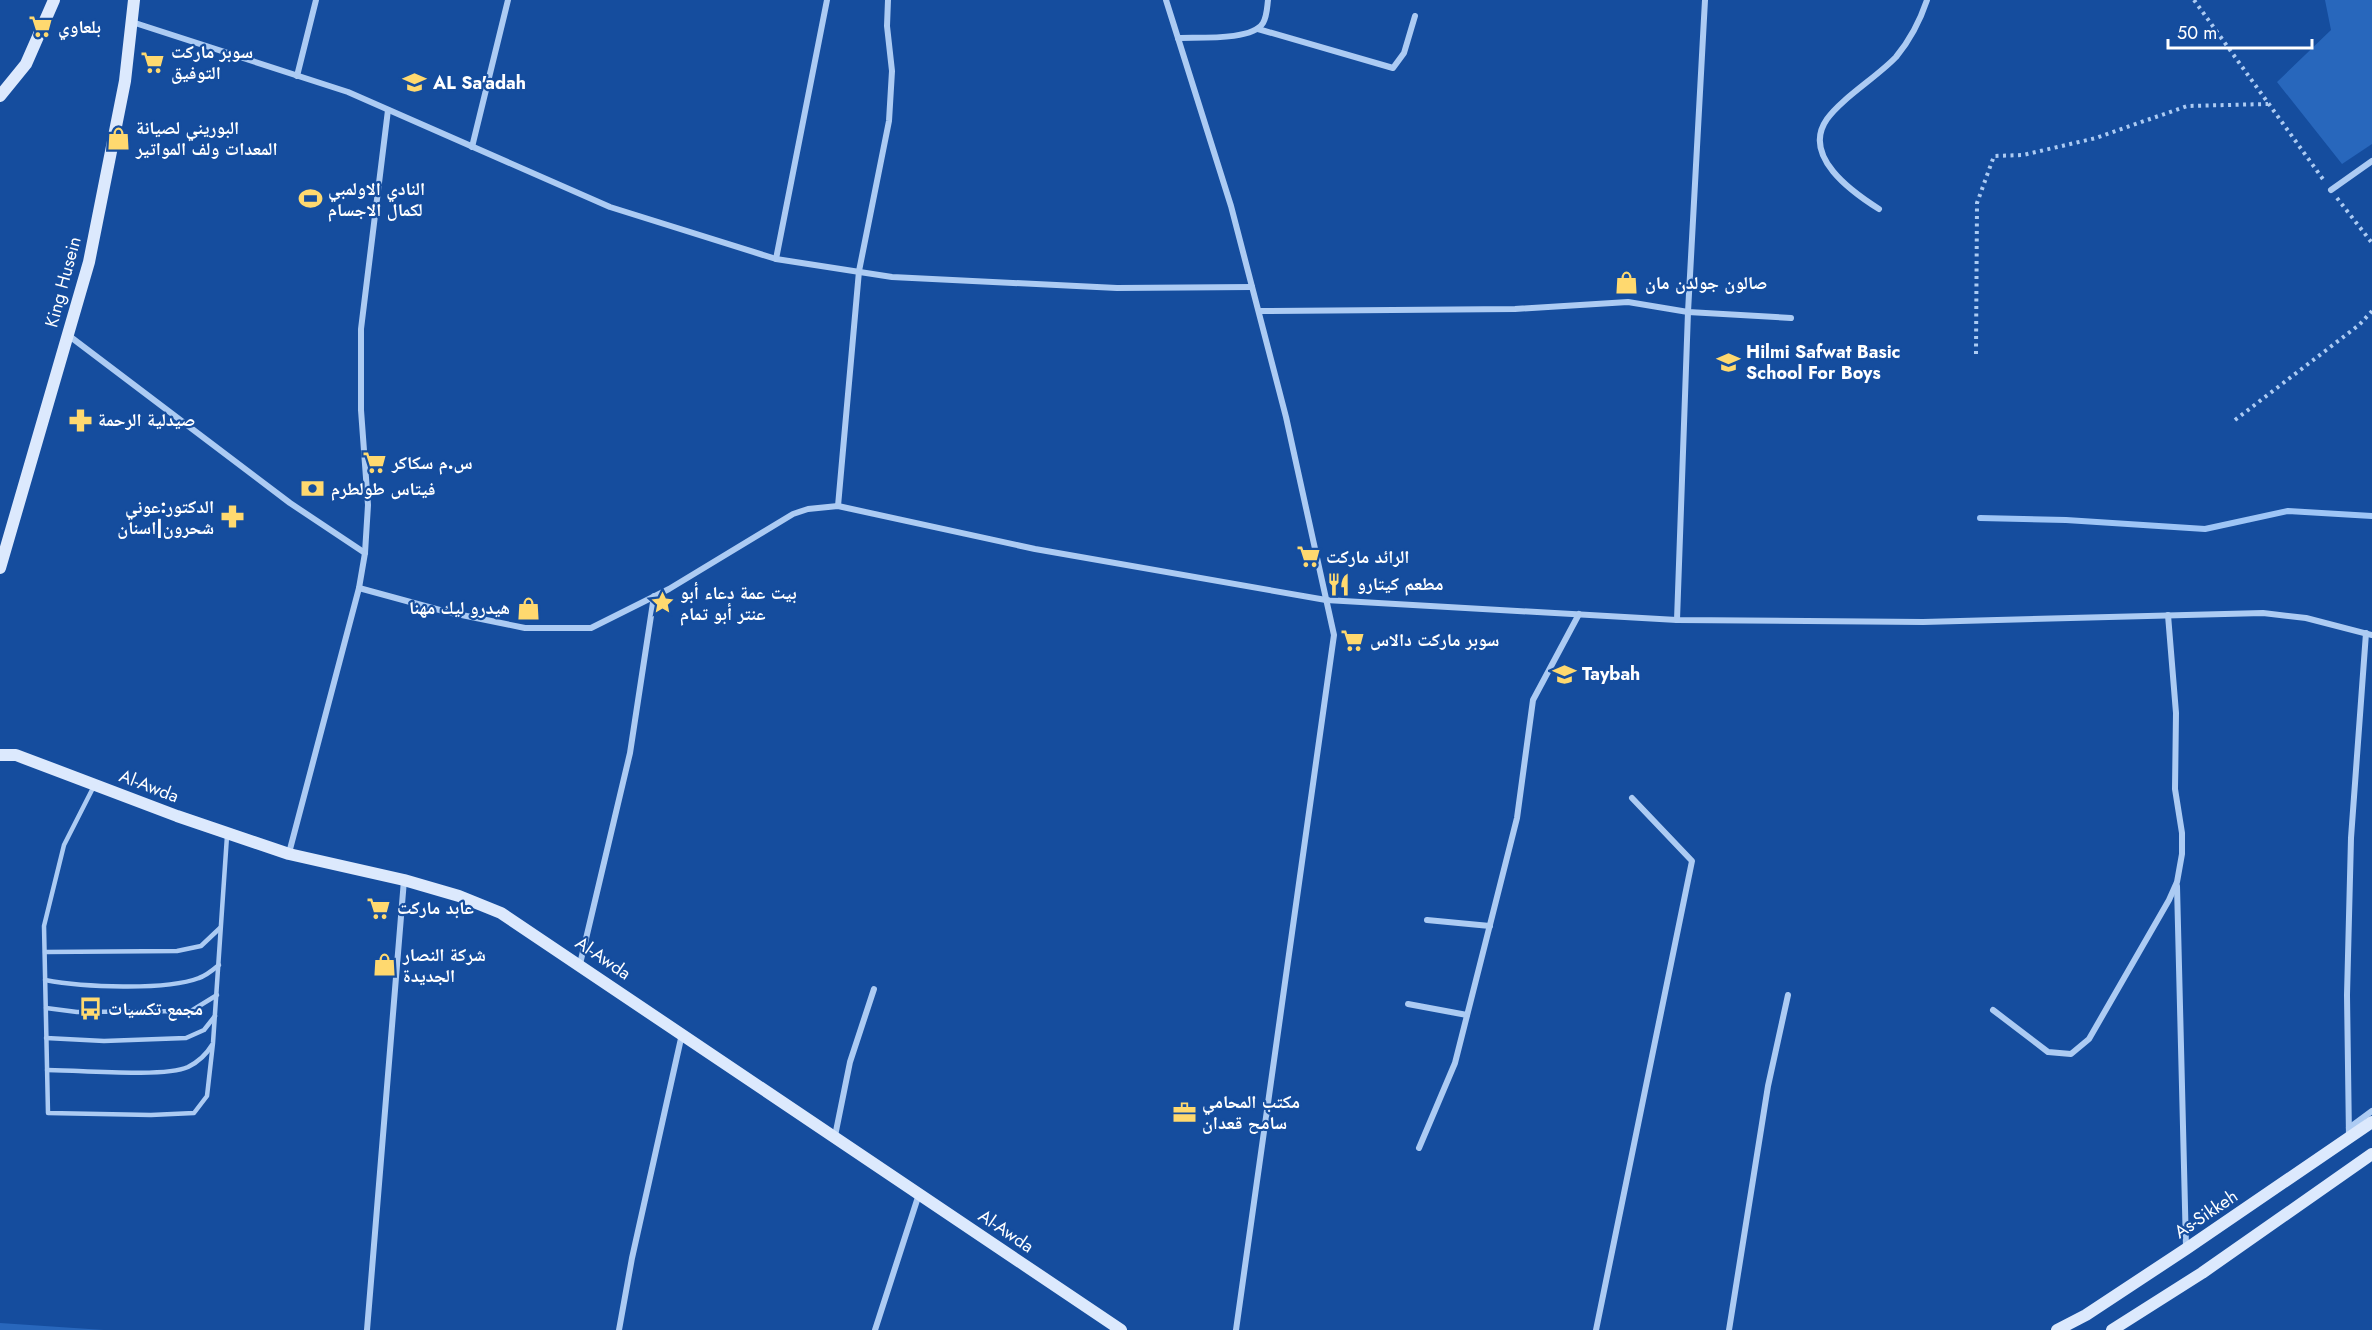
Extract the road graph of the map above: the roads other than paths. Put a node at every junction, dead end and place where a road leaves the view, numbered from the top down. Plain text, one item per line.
1 (54, 0) edge
2 (134, 0) edge
3 (316, 0) edge
4 (508, 0) edge
5 (827, 0) edge
6 (888, 0) edge
7 (1166, 0) edge
8 (1268, 0) edge
9 (1704, 0) edge
10 (1927, 0) edge
11 (1415, 16) dead end
12 (131, 22) junction
13 (1258, 29) junction
14 (1178, 38) junction
15 (297, 76) junction
16 (0, 96) edge
17 (388, 110) junction
18 (472, 147) junction
19 (2372, 161) edge
20 (2331, 190) road end
21 (1879, 209) dead end
22 (776, 259) junction
23 (859, 271) junction
24 (1252, 287) junction
25 (1259, 311) junction
26 (1688, 312) junction
27 (1791, 318) dead end
28 (68, 334) junction
29 (838, 506) junction
30 (365, 554) junction
31 (0, 568) edge
32 (359, 588) junction
33 (654, 596) junction
34 (1326, 600) junction
35 (1579, 614) junction
36 (2168, 615) junction
37 (1677, 620) junction
38 (2369, 634) edge
39 (0, 754) edge
40 (95, 784) junction
41 (1632, 798) dead end
42 (227, 833) junction
43 (289, 854) junction
44 (404, 880) junction
45 (2177, 882) junction
46 (1427, 920) dead end
47 (1490, 926) junction
48 (221, 927) junction
49 (45, 952) junction
50 (580, 964) junction
51 (219, 965) junction
52 (45, 980) junction
53 (874, 989) dead end
54 (216, 995) junction
55 (1788, 995) dead end
56 (1408, 1004) dead end
57 (46, 1008) junction
58 (1993, 1010) dead end
59 (215, 1015) junction
60 (1467, 1015) junction
61 (682, 1034) junction
62 (46, 1038) junction
63 (213, 1043) junction
64 (47, 1070) junction
65 (2372, 1111) edge
66 (2372, 1122) edge
67 (2349, 1133) junction
68 (835, 1136) junction
69 (1419, 1148) dead end
70 (2372, 1154) edge
71 (919, 1194) junction
72 (2186, 1249) junction
73 (367, 1330) edge
74 (619, 1330) edge
75 (875, 1330) edge
76 (1121, 1330) edge
77 (1236, 1330) edge
78 (1596, 1330) edge
79 (1729, 1330) edge
80 (2057, 1330) edge
81 (2112, 1330) edge

1 - 16 street
2 - 12 street, King Husein
3 - 15 street
4 - 18 street
5 - 22 street
6 - 23 street
7 - 14 street
8 - 13 street
9 - 26 street
10 - 21 street
11 - 13 street
12 - 15 street
12 - 28 street, King Husein
13 - 14 street
14 - 24 street
15 - 17 street
17 - 18 street
17 - 30 street
18 - 22 street
19 - 20 street
22 - 23 street
23 - 24 street
23 - 29 street
24 - 25 street
25 - 26 street
25 - 34 street
26 - 27 street
26 - 37 street
28 - 30 street
28 - 31 street, King Husein
29 - 33 street
29 - 34 street
30 - 32 street
32 - 33 street
32 - 43 street
33 - 50 street
34 - 35 street
34 - 77 street
35 - 37 street
35 - 47 street
36 - 37 street
36 - 38 street
36 - 45 street
38 - 67 street
39 - 40 street, Al-Awda
40 - 42 street, Al-Awda
40 - 49 lane
41 - 78 street
42 - 43 street, Al-Awda
42 - 48 lane
43 - 44 street, Al-Awda
44 - 50 street, Al-Awda
44 - 73 street
45 - 58 street
45 - 72 street
46 - 47 street
47 - 60 street
48 - 49 lane
48 - 51 lane
49 - 52 lane
50 - 61 street, Al-Awda
51 - 52 lane
51 - 54 lane
52 - 57 lane
53 - 68 street
54 - 57 lane
54 - 59 lane
55 - 79 street
56 - 60 street
57 - 62 lane
59 - 62 lane
59 - 63 lane
60 - 69 street
61 - 68 street, Al-Awda
61 - 74 street
62 - 64 lane
63 - 64 lane
63 - 64 lane
65 - 67 street
66 - 67 street, As-Sikkeh
67 - 72 street, As-Sikkeh
68 - 71 street, Al-Awda
70 - 81 street
71 - 75 street
71 - 76 street, Al-Awda
72 - 80 street, As-Sikkeh

